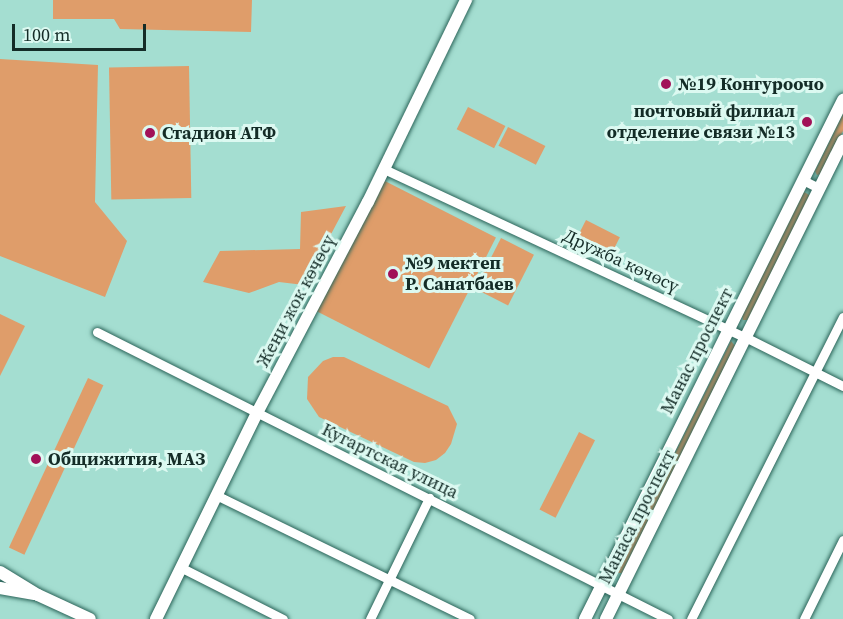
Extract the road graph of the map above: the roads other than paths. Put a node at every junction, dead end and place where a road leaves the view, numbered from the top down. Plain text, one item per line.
1 (466, 0) edge
2 (843, 100) edge
3 (843, 141) edge
4 (384, 169) junction
5 (803, 180) junction
6 (819, 188) junction
7 (843, 317) edge
8 (728, 329) junction
9 (97, 332) dead end
10 (745, 337) junction
11 (816, 372) junction
12 (843, 386) edge
13 (257, 414) junction
14 (218, 496) junction
15 (429, 498) junction
16 (843, 540) edge
17 (182, 568) junction
18 (0, 572) edge
19 (389, 580) junction
20 (602, 584) junction
21 (0, 588) edge
22 (618, 593) junction
23 (38, 595) junction
24 (90, 619) edge
25 (156, 619) edge
26 (283, 619) edge
27 (370, 619) edge
28 (470, 619) edge
29 (585, 619) edge
30 (606, 619) edge
31 (668, 619) edge
32 (691, 619) edge
33 (804, 619) edge

1 - 4 main road, Жеңи жок көчөсү
2 - 5 main road, Манас проспект
3 - 6 main road, Манаса проспект
4 - 8 street, Дружба көчөсү
4 - 13 main road, Жеңи жок көчөсү
5 - 6 street
5 - 8 main road, Манас проспект
6 - 10 main road, Манаса проспект
7 - 11 street
8 - 10 street, Дружба көчөсү
8 - 20 main road, Манас проспект
9 - 13 street, Кугартская улица
10 - 11 street, Дружба көчөсү
10 - 22 main road, Манаса проспект
11 - 12 street, Дружба көчөсү
11 - 32 street
13 - 14 main road, Жеңи жок көчөсү
13 - 15 street, Кугартская улица
14 - 17 main road, Жеңи жок көчөсү
14 - 19 street
15 - 19 street
15 - 20 street, Кугартская улица
16 - 33 street
17 - 25 main road, Жеңи жок көчөсү
17 - 26 street
18 - 23 main road
19 - 27 street
19 - 28 street
20 - 22 street, Кугартская улица
20 - 29 main road, Манас проспект
21 - 23 main road
22 - 30 main road, Манаса проспект
22 - 31 street, Кугартская улица
23 - 24 main road

